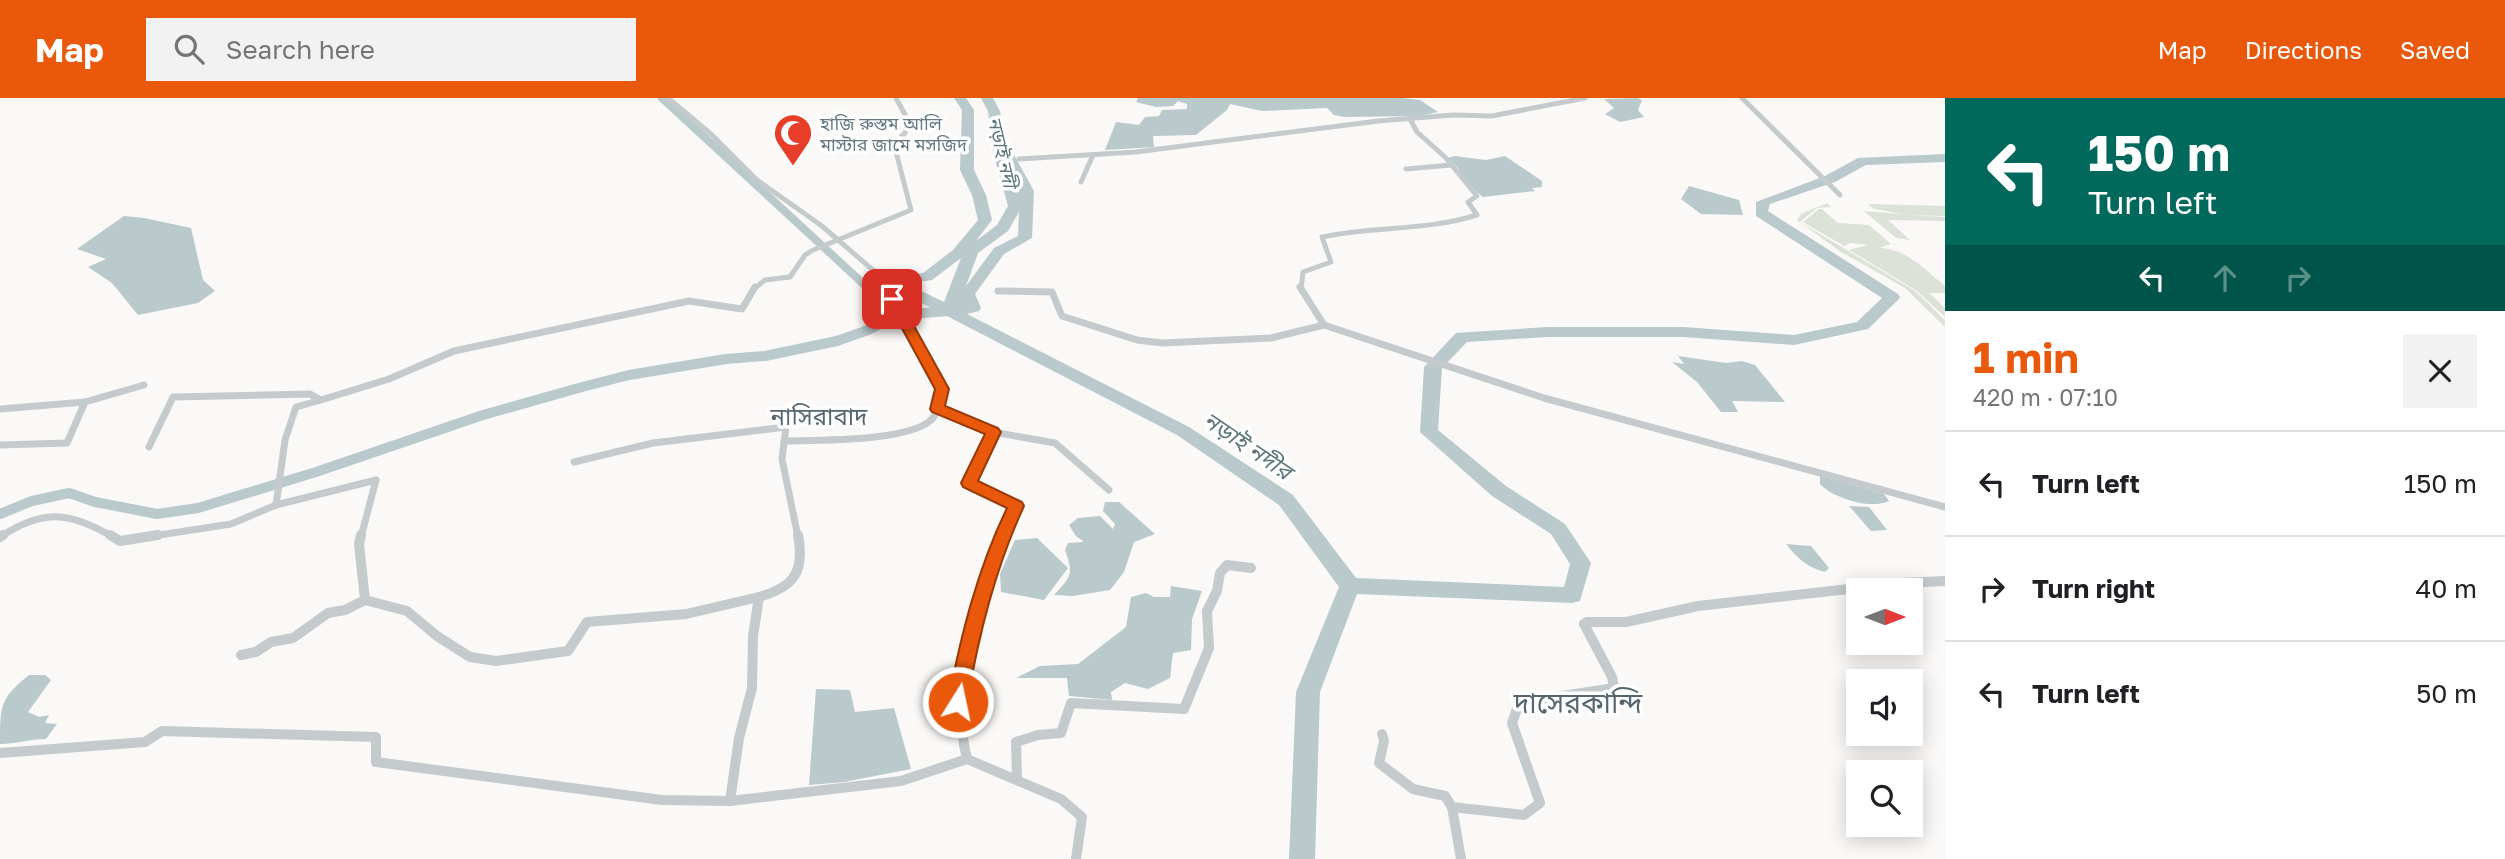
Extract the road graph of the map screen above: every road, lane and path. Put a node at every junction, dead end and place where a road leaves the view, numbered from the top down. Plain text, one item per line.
1 (668, 98) edge
2 (896, 98) edge
3 (1585, 98) edge
4 (1742, 98) edge
5 (1540, 100) dead end
6 (1549, 104) junction
7 (1410, 119) junction
8 (1093, 155) junction
9 (1019, 159) dead end
10 (1451, 165) junction
11 (1406, 169) dead end
12 (1081, 182) dead end
13 (1840, 195) dead end
14 (841, 240) junction
15 (998, 291) dead end
16 (1328, 327) junction
17 (144, 385) dead end
18 (321, 400) junction
19 (85, 402) junction
20 (0, 409) edge
21 (937, 409) junction
22 (993, 432) junction
23 (784, 441) junction
24 (0, 445) edge
25 (149, 447) dead end
26 (574, 462) dead end
27 (1109, 490) dead end
28 (276, 505) junction
29 (1945, 507) edge
30 (0, 537) edge
31 (1251, 568) dead end
32 (1945, 581) edge
33 (759, 597) junction
34 (365, 600) junction
35 (241, 655) dead end
36 (1382, 734) dead end
37 (0, 753) edge
38 (967, 759) junction
39 (1017, 779) junction
40 (730, 801) junction
41 (1452, 807) junction
42 (1076, 859) edge
43 (1461, 859) edge

1 - 14 street
2 - 14 street
3 - 6 street
4 - 13 street
5 - 6 street
6 - 7 street
7 - 8 street
7 - 10 street
8 - 9 street
8 - 12 street
10 - 11 street
10 - 16 street
14 - 18 street
14 - 21 street
15 - 16 street
16 - 29 street
17 - 19 street
18 - 25 street
18 - 28 street
19 - 20 street
19 - 24 street
21 - 22 street
21 - 23 street
22 - 27 street
22 - 38 street
23 - 26 street
23 - 33 street
28 - 30 street
28 - 34 street
31 - 39 street
32 - 41 street
33 - 34 street
33 - 40 street
34 - 35 street
36 - 41 street
37 - 40 street
38 - 39 street
38 - 40 street
39 - 42 street
41 - 43 street

